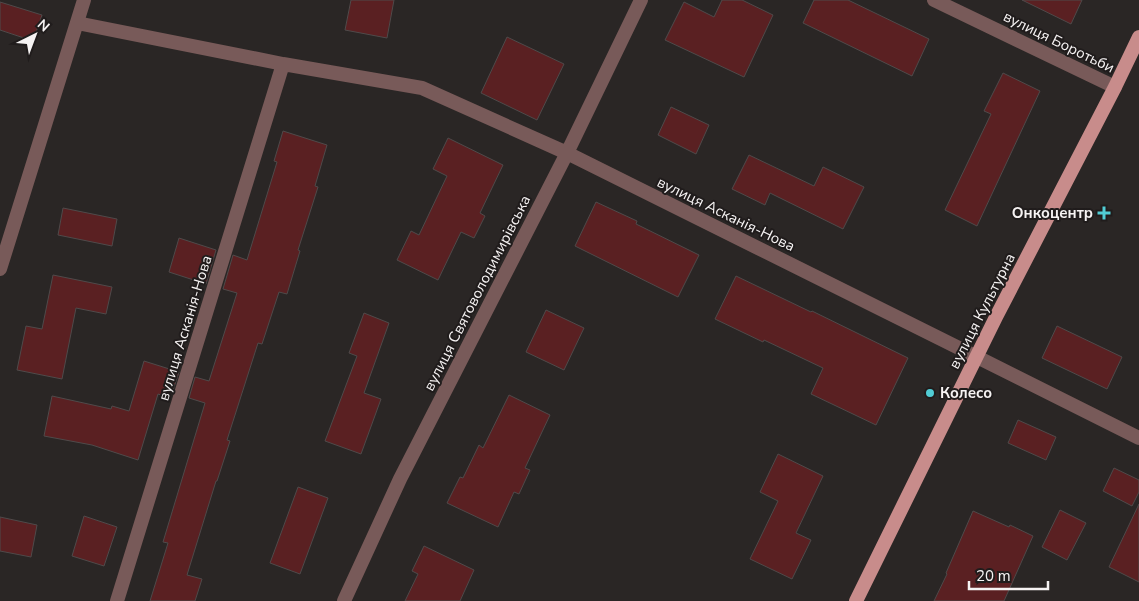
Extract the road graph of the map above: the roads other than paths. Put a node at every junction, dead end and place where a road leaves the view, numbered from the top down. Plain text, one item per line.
1 (84, 0) edge
2 (641, 0) edge
3 (934, 0) edge
4 (77, 23) junction
5 (1139, 37) edge
6 (283, 64) junction
7 (1115, 87) junction
8 (567, 153) junction
9 (0, 269) edge
10 (977, 356) junction
11 (1139, 438) edge
12 (117, 601) edge
13 (344, 601) edge
14 (856, 601) edge

1 - 4 street
2 - 8 street, вулиця Святоволодимирівська
3 - 7 street, вулиця Боротьби
4 - 6 street, вулиця Асканія-Нова
4 - 9 street
5 - 7 main road, вулиця Культурна
6 - 8 street, вулиця Асканія-Нова
6 - 12 street, вулиця Асканія-Нова
7 - 10 main road, вулиця Культурна
8 - 10 street, вулиця Асканія-Нова
8 - 13 street, вулиця Святоволодимирівська
10 - 11 street, вулиця Асканія-Нова
10 - 14 main road, вулиця Культурна

